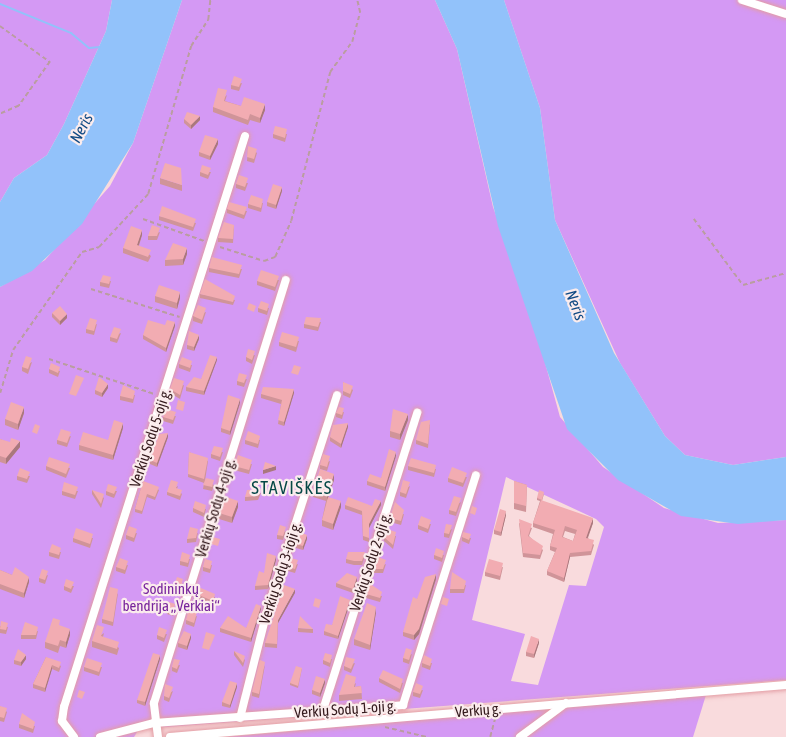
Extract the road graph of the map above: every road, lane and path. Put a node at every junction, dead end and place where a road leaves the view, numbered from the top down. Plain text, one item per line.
1 (210, 0) edge
2 (357, 0) edge
3 (742, 0) edge
4 (786, 14) edge
5 (0, 26) edge
6 (0, 114) edge
7 (245, 136) dead end
8 (694, 219) dead end
9 (264, 261) dead end
10 (786, 273) edge
11 (286, 280) dead end
12 (91, 289) dead end
13 (186, 319) junction
14 (49, 359) dead end
15 (0, 393) edge
16 (337, 395) dead end
17 (164, 397) junction
18 (417, 414) dead end
19 (476, 476) dead end
20 (786, 685) edge
21 (566, 703) junction
22 (495, 709) junction
23 (323, 710) junction
24 (240, 718) junction
25 (154, 723) junction
26 (377, 727) dead end
27 (74, 737) edge
28 (100, 737) edge
29 (158, 737) edge
30 (170, 737) edge
31 (427, 737) edge
32 (490, 737) edge
33 (520, 737) edge

1 - 15 path
2 - 9 path
3 - 4 street
5 - 6 path
7 - 13 street, Verkių Sodų 5-oji g.
8 - 10 path
11 - 25 street, Verkių Sodų 4-oji g.
12 - 13 path
13 - 17 street, Verkių Sodų 5-oji g.
14 - 17 path
16 - 24 street, Verkių Sodų 3-ioji g.
17 - 27 street, Verkių Sodų 5-oji g.
18 - 23 street, Verkių Sodų 2-oji g.
19 - 23 street, Verkių Sodų 1-oji g.
20 - 21 street, Verkių g.
21 - 22 street, Verkių g.
21 - 33 street
22 - 30 street, Verkių g.
22 - 32 path
23 - 24 street, Verkių Sodų 1-oji g.
24 - 25 street, Verkių Sodų 1-oji g.
25 - 28 street
25 - 29 street, Verkių Sodų 4-oji g.
26 - 31 path

